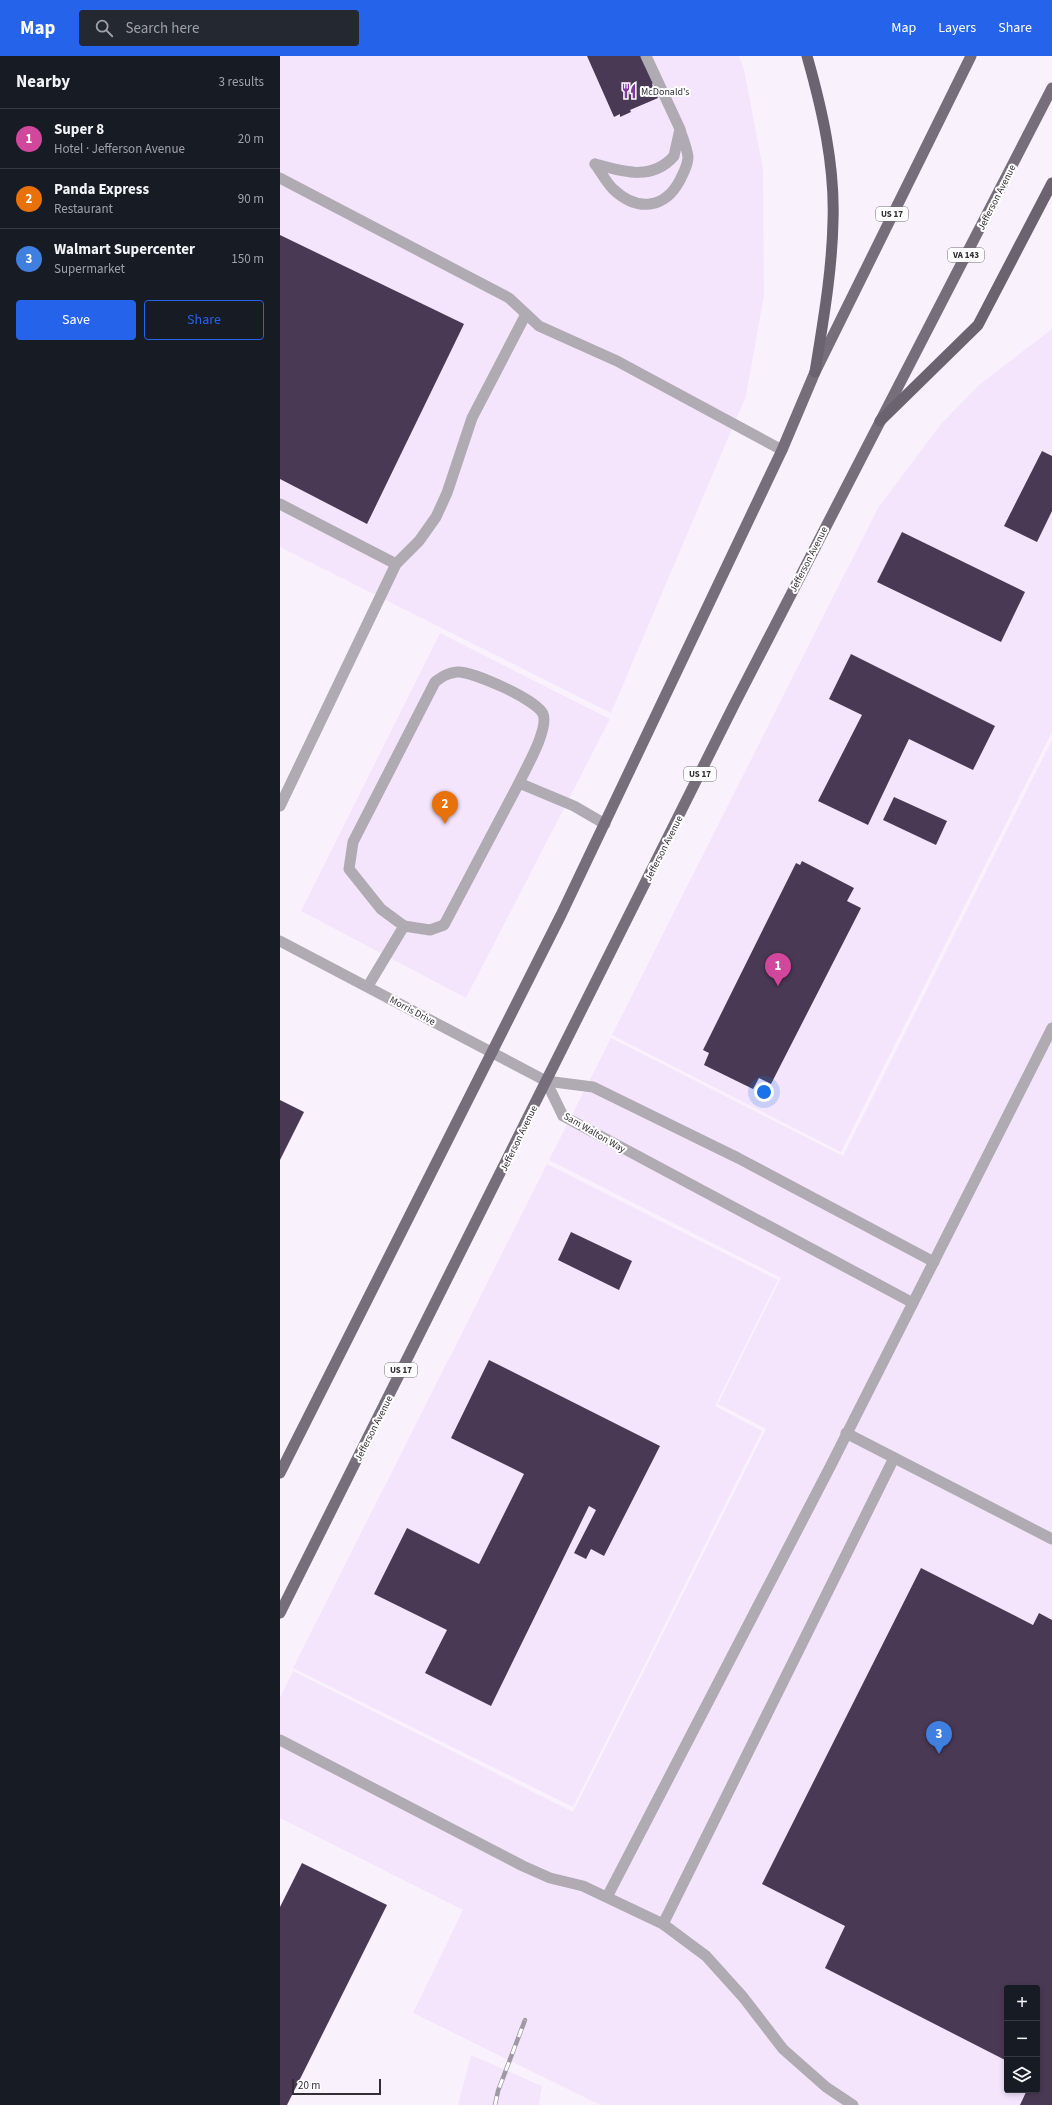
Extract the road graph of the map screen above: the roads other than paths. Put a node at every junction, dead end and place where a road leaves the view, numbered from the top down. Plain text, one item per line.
1 (646, 56) edge
2 (807, 56) edge
3 (971, 56) edge
4 (1052, 88) edge
5 (680, 129) junction
6 (280, 178) edge
7 (1052, 183) edge
8 (526, 314) junction
9 (815, 372) junction
10 (880, 421) junction
11 (782, 450) junction
12 (280, 504) edge
13 (396, 564) junction
14 (519, 782) junction
15 (280, 806) edge
16 (605, 824) junction
17 (404, 926) junction
18 (280, 941) edge
19 (368, 986) junction
20 (1052, 1028) edge
21 (491, 1051) junction
22 (546, 1081) junction
23 (934, 1262) junction
24 (913, 1303) junction
25 (846, 1433) junction
26 (894, 1458) junction
27 (280, 1473) edge
28 (1052, 1539) edge
29 (280, 1613) edge
30 (280, 1740) edge
31 (607, 1897) junction
32 (663, 1924) junction
33 (853, 2105) edge

1 - 5 street
2 - 9 highway
3 - 9 main road, US 17
4 - 10 main road, Jefferson Avenue / VA 143
5 - 5 street
6 - 8 street
7 - 10 highway, US 17
8 - 11 street
8 - 13 street
9 - 11 main road, US 17
10 - 22 main road, Jefferson Avenue / US 17
11 - 16 main road, US 17
12 - 13 street
13 - 15 street
14 - 16 street
14 - 17 street
14 - 17 street
16 - 21 main road, US 17
17 - 19 street
18 - 19 street, Morris Drive
19 - 21 street, Morris Drive
20 - 23 street
21 - 22 street, Morris Drive
21 - 27 main road, US 17
22 - 23 street
22 - 24 street, Sam Walton Way
22 - 29 main road, Jefferson Avenue / US 17
23 - 24 street
24 - 25 street
25 - 26 street
25 - 31 street
26 - 28 street
26 - 32 street
30 - 31 street
31 - 32 street
32 - 33 street

